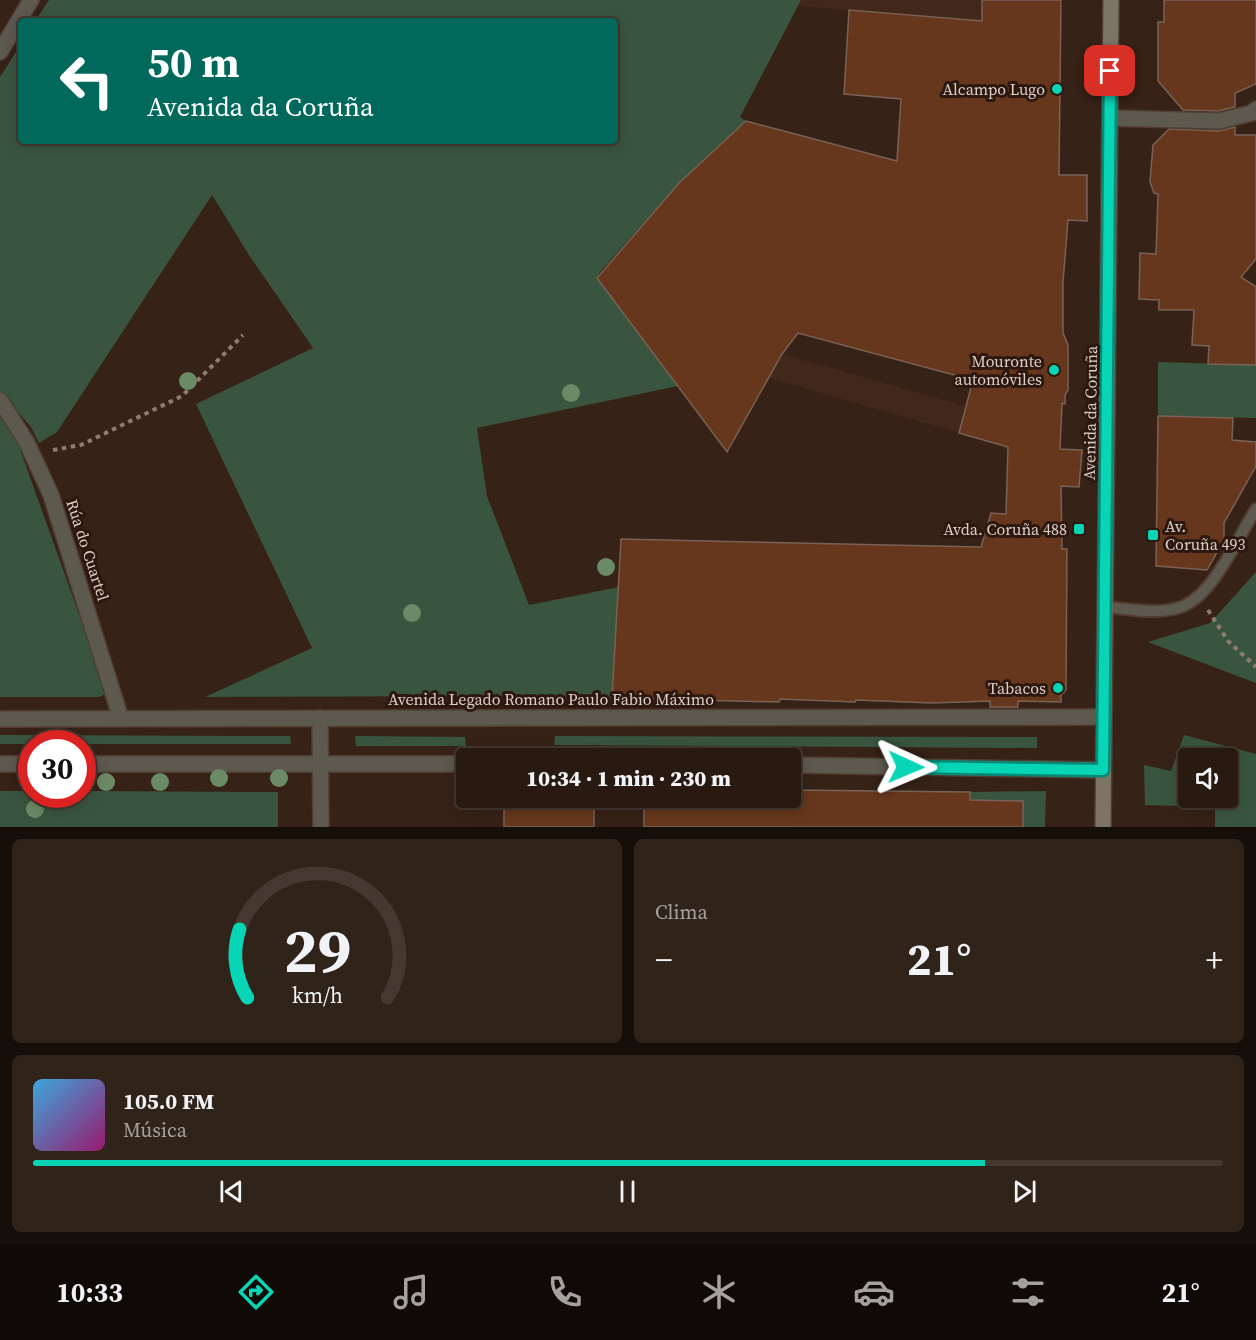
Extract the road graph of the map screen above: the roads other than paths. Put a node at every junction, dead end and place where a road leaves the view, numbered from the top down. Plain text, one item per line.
1 (31, 0) edge
2 (1111, 0) edge
3 (20, 18) edge
4 (18, 22) edge
5 (0, 52) edge
6 (1256, 109) edge
7 (1110, 118) junction
8 (0, 400) edge
9 (1256, 509) edge
10 (1107, 608) junction
11 (1102, 717) junction
12 (320, 718) junction
13 (0, 719) edge
14 (121, 719) junction
15 (0, 764) edge
16 (18, 764) edge
17 (96, 764) edge
18 (321, 764) junction
19 (456, 764) edge
20 (801, 765) edge
21 (1103, 770) junction
22 (321, 827) edge
23 (1103, 827) edge

1 - 3 street
2 - 7 street, Avenida da Coruña
4 - 5 street
6 - 7 street
7 - 10 street, Avenida da Coruña
8 - 14 street, Rúa do Cuartel
9 - 10 lane
10 - 11 street, Avenida da Coruña
11 - 12 street, Avenida Legado Romano Paulo Fabio Máximo
11 - 21 street, Avenida da Coruña
12 - 14 street, Avenida Legado Romano Paulo Fabio Máximo
12 - 18 street
13 - 14 street, Avenida Legado Romano Paulo Fabio Máximo
15 - 16 street
17 - 18 street
18 - 19 street
18 - 22 street
20 - 21 street
21 - 23 street, Avenida da Coruña

